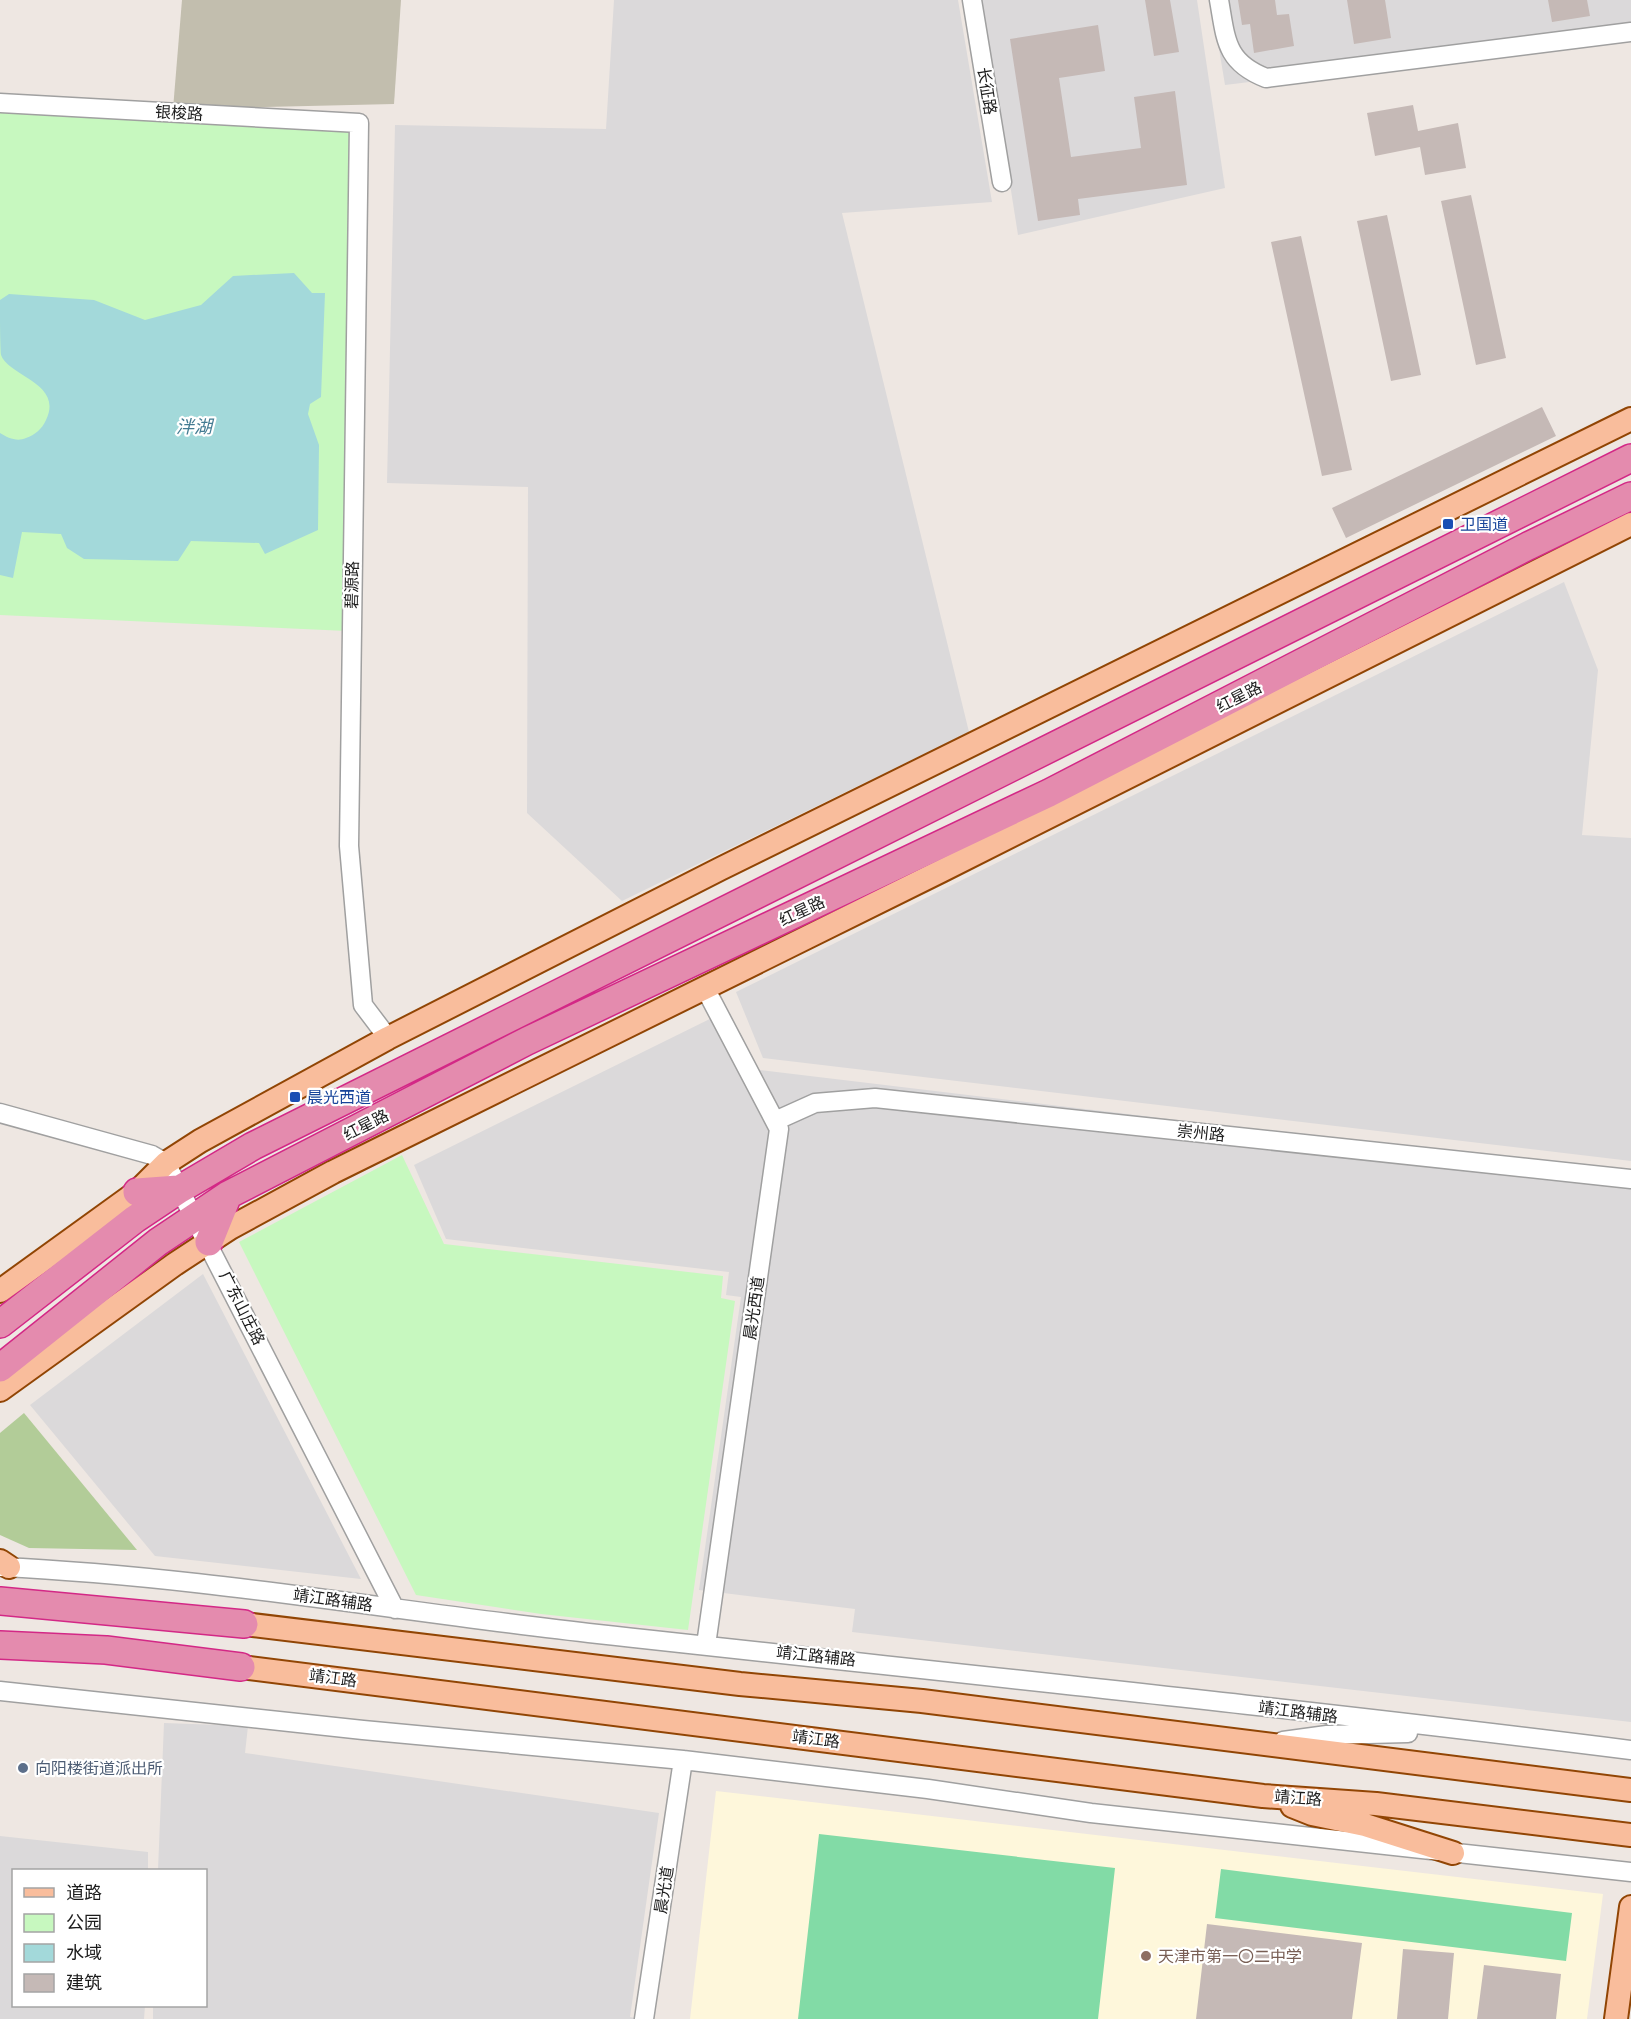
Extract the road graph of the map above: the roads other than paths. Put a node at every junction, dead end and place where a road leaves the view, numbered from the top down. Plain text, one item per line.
1 (972, 0) edge
2 (1219, 0) edge
3 (1631, 32) edge
4 (0, 103) edge
5 (359, 123) joint
6 (1002, 182) dead end
7 (1631, 419) edge
8 (1631, 458) edge
9 (1631, 496) edge
10 (1631, 524) edge
11 (705, 988) junction
12 (388, 1038) junction
13 (0, 1113) edge
14 (775, 1121) junction
15 (166, 1163) junction
16 (1631, 1179) edge
17 (180, 1189) junction
18 (137, 1192) junction
19 (228, 1195) junction
20 (195, 1217) junction
21 (209, 1242) junction
22 (0, 1291) edge
23 (0, 1324) edge
24 (8, 1370) edge
25 (0, 1390) edge
26 (3, 1565) edge
27 (0, 1601) edge
28 (395, 1610) junction
29 (244, 1624) joint
30 (0, 1645) edge
31 (706, 1645) junction
32 (241, 1667) joint
33 (0, 1691) edge
34 (1445, 1729) junction
35 (1272, 1743) junction
36 (1631, 1750) edge
37 (682, 1760) junction
38 (1631, 1790) edge
39 (1263, 1796) junction
40 (1631, 1835) edge
41 (1453, 1853) junction
42 (1631, 1872) edge
43 (1631, 1913) edge
44 (1631, 1981) edge
45 (644, 2019) edge
46 (1616, 2019) edge
47 (1626, 2019) edge

1 - 6 street, 长征路
2 - 3 street
4 - 5 street, 银梭路
5 - 12 street, 碧源路
7 - 12 main road
8 - 17 highway, 红星路
9 - 19 highway, 红星路
10 - 11 main road
11 - 14 street, 晨光西道
11 - 21 main road
12 - 15 main road
13 - 15 street
14 - 16 street, 崇州路
14 - 31 street, 晨光西道
15 - 17 street, 广东山庄路
15 - 18 main road
17 - 18 highway
17 - 20 street, 广东山庄路
17 - 23 highway, 红星路
18 - 22 main road
19 - 20 highway, 红星路
19 - 21 highway
20 - 21 street, 广东山庄路
20 - 24 highway, 红星路
21 - 24 main road
21 - 28 street, 广东山庄路
24 - 25 main road
26 - 28 street, 靖江路辅路
27 - 29 highway
28 - 31 street, 靖江路辅路
29 - 35 main road
30 - 32 highway, 靖江路
31 - 34 street, 靖江路辅路
32 - 39 main road, 靖江路
33 - 37 street
34 - 35 street
34 - 36 street, 靖江路辅路
35 - 38 main road
37 - 41 street
37 - 45 street, 晨光道
39 - 40 main road, 靖江路
39 - 41 main road
41 - 42 street
43 - 46 main road
44 - 47 main road

